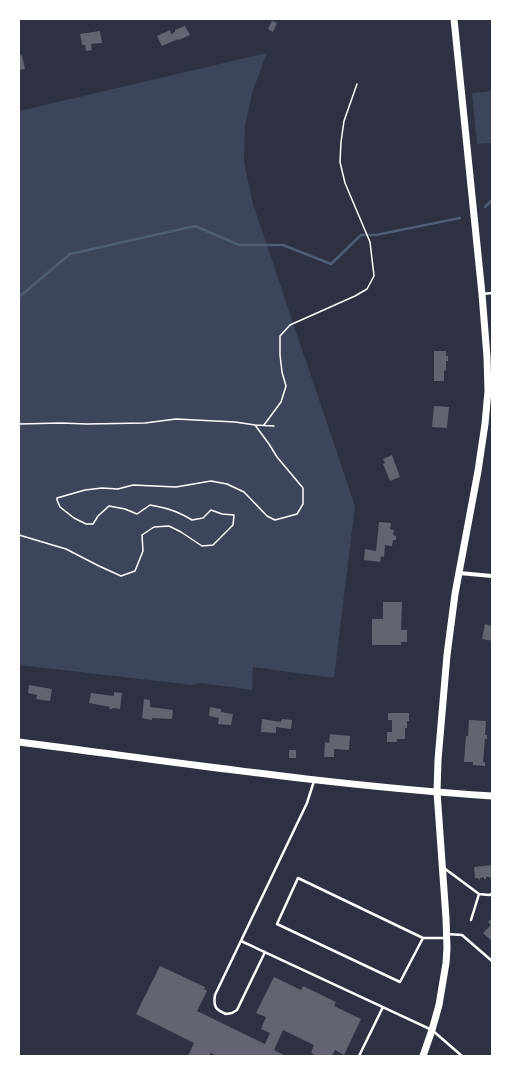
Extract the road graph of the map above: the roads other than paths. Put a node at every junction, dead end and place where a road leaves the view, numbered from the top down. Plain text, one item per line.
1 (454, 19) edge
2 (492, 293) edge
3 (482, 294) junction
4 (459, 573) junction
5 (492, 576) edge
6 (19, 742) edge
7 (314, 780) junction
8 (437, 792) junction
9 (492, 796) edge
10 (442, 866) junction
11 (479, 894) junction
12 (492, 894) edge
13 (472, 920) dead end
14 (446, 936) junction
15 (423, 938) junction
16 (241, 941) junction
17 (265, 952) junction
18 (492, 961) edge
19 (383, 1007) junction
20 (432, 1030) junction
21 (359, 1056) edge
22 (423, 1056) edge
23 (462, 1056) edge

1 - 3 main road
2 - 3 lane
3 - 4 main road
4 - 5 street
4 - 8 main road
6 - 7 main road
7 - 8 main road
7 - 16 lane
8 - 9 main road
8 - 10 main road
10 - 11 lane
10 - 14 main road
11 - 12 lane
11 - 13 lane
14 - 15 lane
14 - 18 lane
14 - 20 main road
15 - 15 lane
16 - 17 lane
16 - 17 lane
17 - 19 lane
19 - 20 lane
19 - 21 lane
20 - 22 main road
20 - 23 lane

